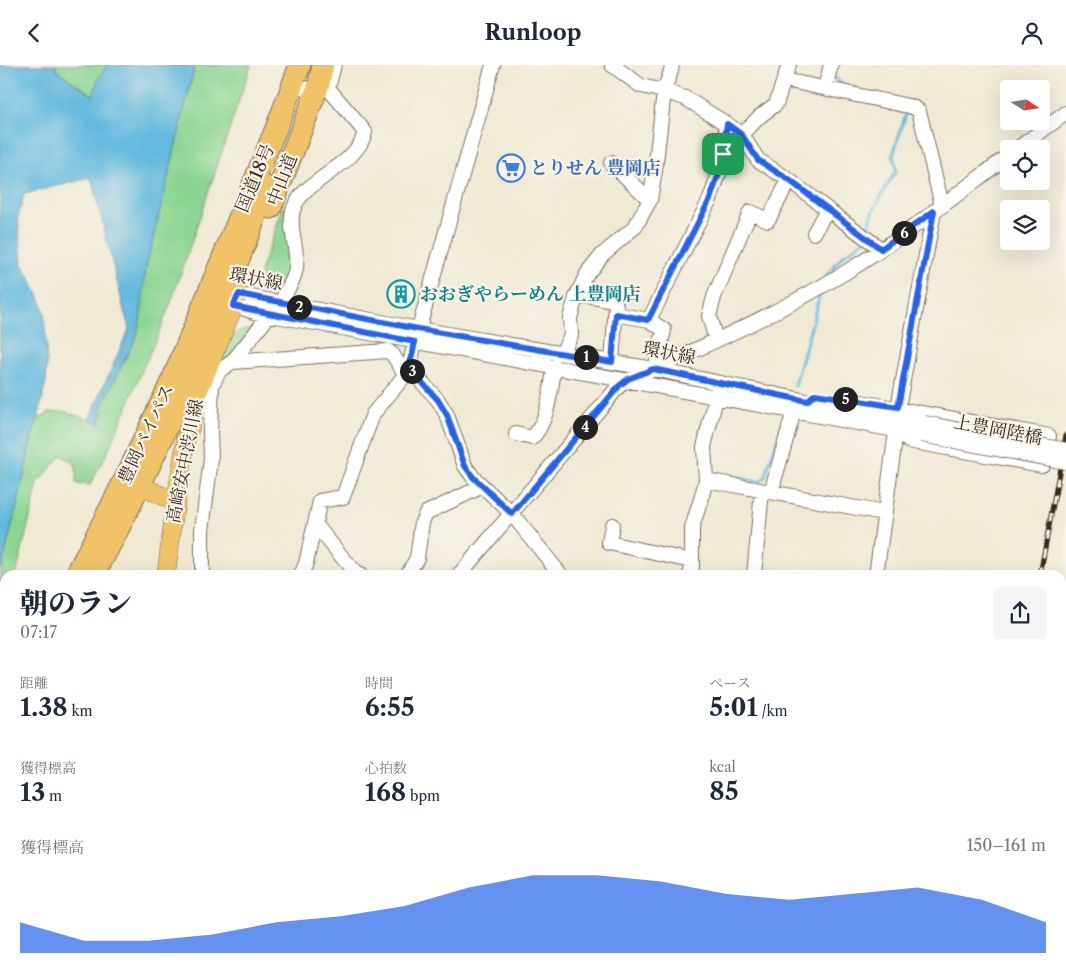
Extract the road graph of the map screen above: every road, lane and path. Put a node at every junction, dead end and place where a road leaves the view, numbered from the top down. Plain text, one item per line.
1 (300, 65) edge
2 (313, 65) edge
3 (323, 65) edge
4 (334, 65) edge
5 (493, 65) edge
6 (612, 65) edge
7 (672, 65) edge
8 (789, 65) edge
9 (831, 65) edge
10 (785, 80) junction
11 (317, 88) junction
12 (825, 88) junction
13 (664, 91) junction
14 (1066, 113) edge
15 (727, 124) junction
16 (742, 135) junction
17 (1028, 140) edge
18 (1000, 162) edge
19 (611, 163) dead end
20 (789, 180) junction
21 (650, 200) junction
22 (938, 208) junction
23 (827, 209) junction
24 (814, 233) dead end
25 (881, 249) junction
26 (578, 294) junction
27 (226, 297) junction
28 (281, 303) junction
29 (266, 313) junction
30 (616, 314) junction
31 (648, 320) junction
32 (416, 335) junction
33 (716, 340) junction
34 (562, 353) junction
35 (232, 362) junction
36 (612, 362) junction
37 (555, 366) junction
38 (658, 366) junction
39 (408, 372) junction
40 (628, 379) junction
41 (720, 382) junction
42 (716, 397) junction
43 (802, 406) junction
44 (898, 407) junction
45 (190, 429) junction
46 (923, 429) junction
47 (210, 431) junction
48 (516, 434) dead end
49 (895, 439) junction
50 (1066, 450) edge
51 (1066, 462) edge
52 (706, 480) junction
53 (133, 483) junction
54 (483, 486) junction
55 (767, 491) junction
56 (176, 500) junction
57 (884, 513) junction
58 (512, 514) junction
59 (315, 524) junction
60 (612, 525) dead end
61 (692, 561) junction
62 (79, 570) edge
63 (96, 570) edge
64 (167, 570) edge
65 (202, 570) edge
66 (303, 570) edge
67 (353, 570) edge
68 (410, 570) edge
69 (463, 570) edge
70 (557, 570) edge
71 (691, 570) edge
72 (755, 570) edge
73 (877, 570) edge

1 - 27 highway, 国道18号
2 - 11 highway
3 - 11 highway, 中山道
4 - 11 street
5 - 32 street
6 - 13 street
7 - 13 street
8 - 10 street
9 - 12 street
10 - 12 street
10 - 16 street
11 - 27 highway, 中山道
11 - 28 street
12 - 22 street
13 - 15 street
13 - 21 street
14 - 17 street
15 - 16 street
15 - 31 street
16 - 20 street
18 - 22 street
19 - 21 street
20 - 23 street
20 - 33 street
21 - 26 street
22 - 25 street
22 - 44 street
23 - 24 street
23 - 25 street
25 - 33 street
26 - 30 street
26 - 34 street
27 - 28 street, 環状線
27 - 29 street, 環状線
27 - 45 main road, 高崎安中渋川線
27 - 53 highway, 豊岡バイパス
28 - 32 street, 環状線
29 - 32 street, 環状線
29 - 35 street
30 - 31 street
30 - 36 street
31 - 38 street
32 - 34 street, 環状線
32 - 37 street, 環状線
32 - 39 street
33 - 38 street
34 - 36 street, 環状線
35 - 39 street
35 - 47 street
36 - 38 street, 環状線
37 - 40 street, 環状線
37 - 48 street
38 - 40 street
38 - 41 street, 環状線
39 - 54 street
39 - 59 street
40 - 42 street, 環状線
40 - 58 street
41 - 42 street
41 - 43 street, 環状線
42 - 43 street, 環状線
42 - 52 street
43 - 44 street
43 - 46 street, 環状線
43 - 49 street
43 - 55 street
44 - 49 street
45 - 47 street
45 - 56 main road, 高崎安中渋川線
46 - 50 street, 上豊岡陸橋, bridge
46 - 51 street, 上豊岡陸橋, bridge
47 - 65 street
49 - 57 street
52 - 55 street
52 - 61 street
53 - 56 main road
53 - 62 highway, 豊岡バイパス
53 - 63 highway, 豊岡バイパス
54 - 58 street
54 - 68 street
55 - 57 street
55 - 72 street
56 - 64 main road, 高崎安中渋川線
57 - 73 street
58 - 69 street
58 - 70 street
59 - 66 street
59 - 67 street
60 - 61 street
61 - 71 street

